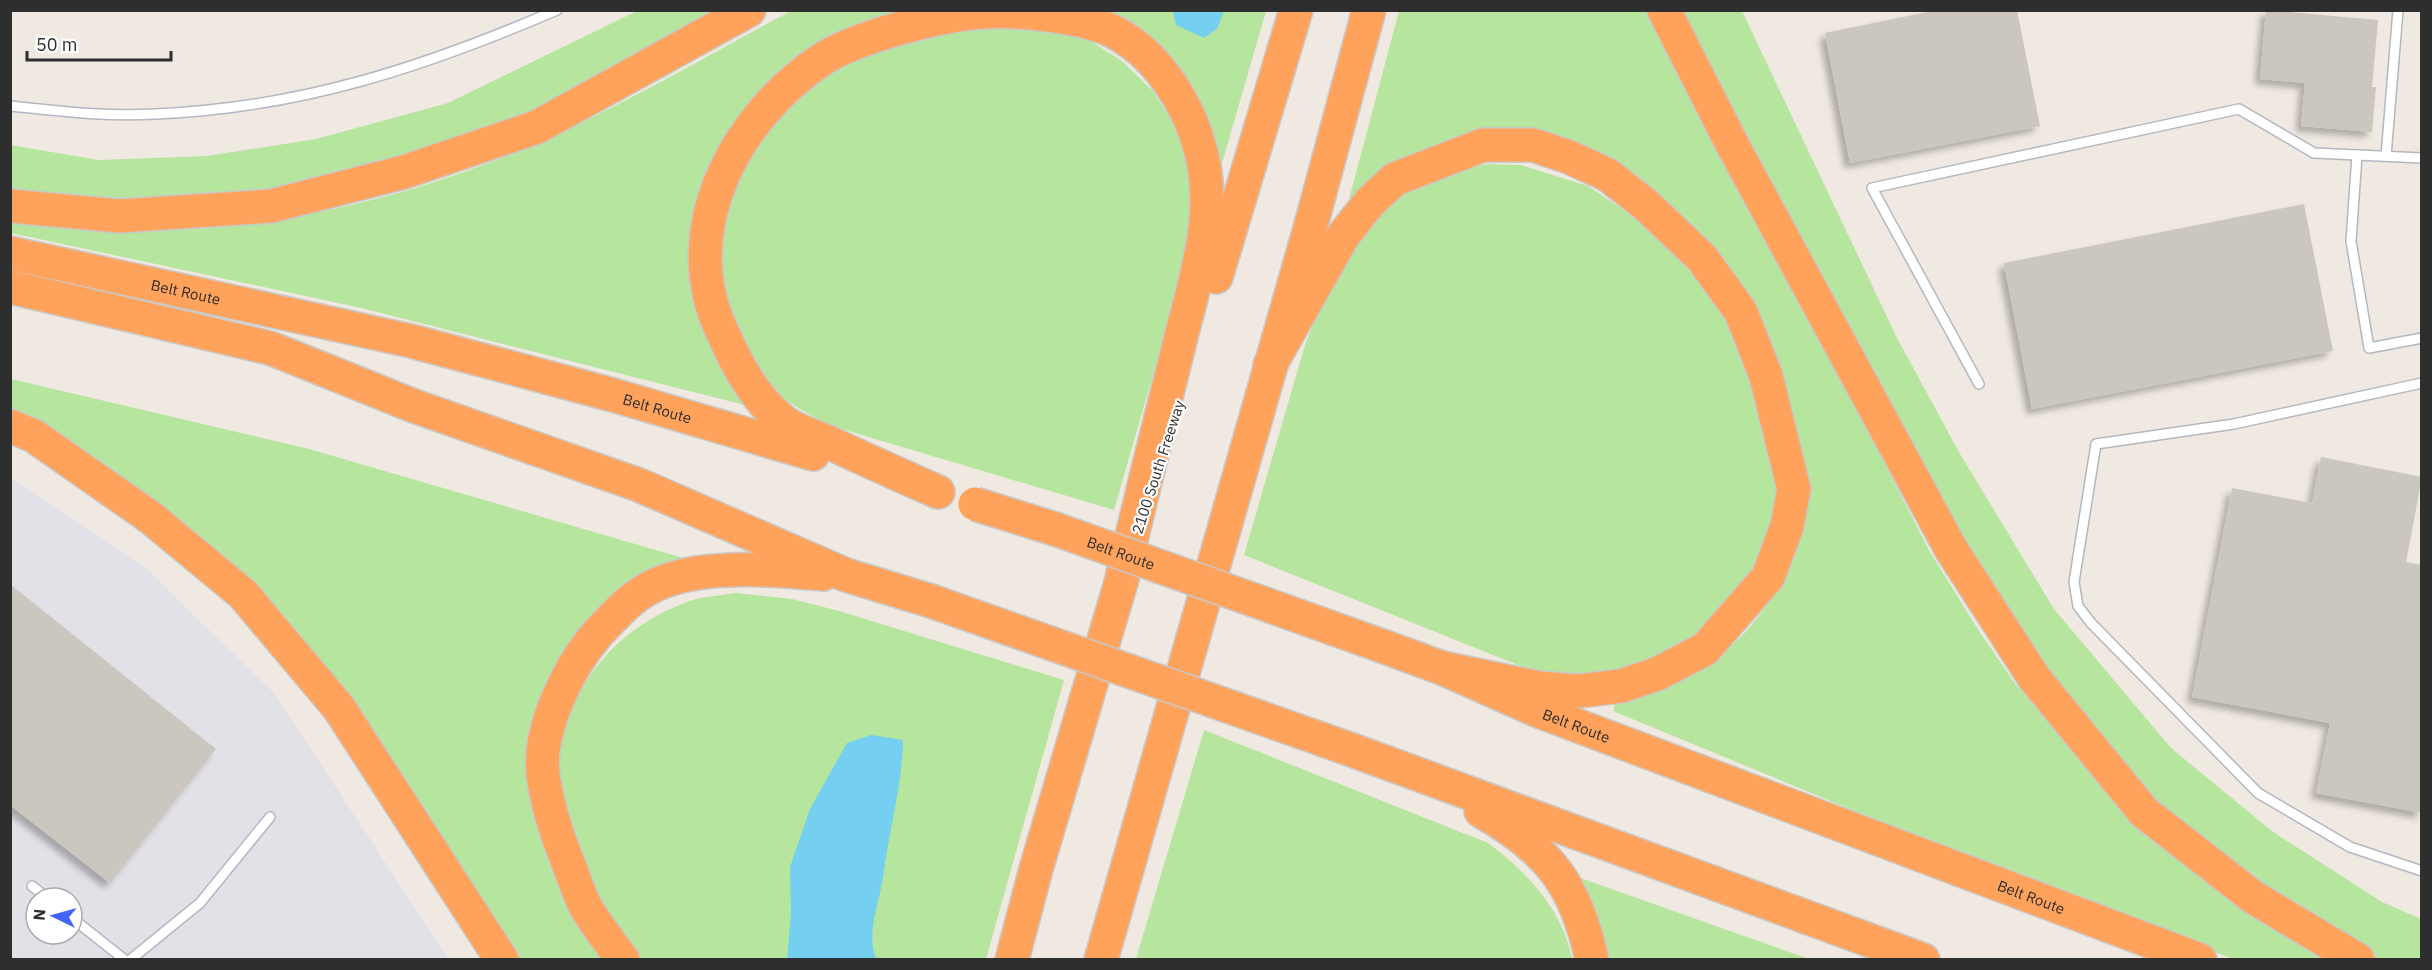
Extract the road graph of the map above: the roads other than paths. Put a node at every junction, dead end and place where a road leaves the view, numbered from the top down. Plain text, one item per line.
1 (557, 10) edge
2 (749, 10) edge
3 (1296, 10) edge
4 (1369, 10) edge
5 (1664, 10) edge
6 (2398, 10) edge
7 (10, 106) edge
8 (2357, 154) junction
9 (2386, 156) junction
10 (2421, 158) edge
11 (10, 206) edge
12 (10, 253) edge
13 (10, 287) edge
14 (2421, 338) edge
15 (1270, 365) junction
16 (2421, 383) edge
17 (1979, 384) dead end
18 (10, 426) edge
19 (938, 492) junction
20 (1123, 573) junction
21 (846, 575) junction
22 (1442, 668) junction
23 (1408, 771) junction
24 (270, 817) dead end
25 (1036, 868) junction
26 (2421, 871) edge
27 (84, 928) edge
28 (1104, 956) edge
29 (125, 960) edge
30 (130, 960) edge
31 (502, 960) edge
32 (622, 960) edge
33 (999, 960) edge
34 (1012, 960) edge
35 (1592, 960) edge
36 (1923, 960) edge
37 (2200, 960) edge
38 (2358, 960) edge

1 - 7 lane
2 - 11 highway
3 - 20 highway, 2100 South Freeway
4 - 15 highway
5 - 38 highway
6 - 9 lane
8 - 9 lane
8 - 14 lane
8 - 17 lane
9 - 10 lane
12 - 19 highway, Belt Route
13 - 21 highway
15 - 22 highway
15 - 28 highway
16 - 26 lane
18 - 31 highway
19 - 20 highway
19 - 22 highway, Belt Route, bridge
20 - 25 highway, 2100 South Freeway
21 - 23 highway, bridge
21 - 32 highway
22 - 37 highway, Belt Route
23 - 35 highway
23 - 36 highway
24 - 30 lane
25 - 33 highway
25 - 34 highway, 2100 South Freeway
27 - 29 lane

